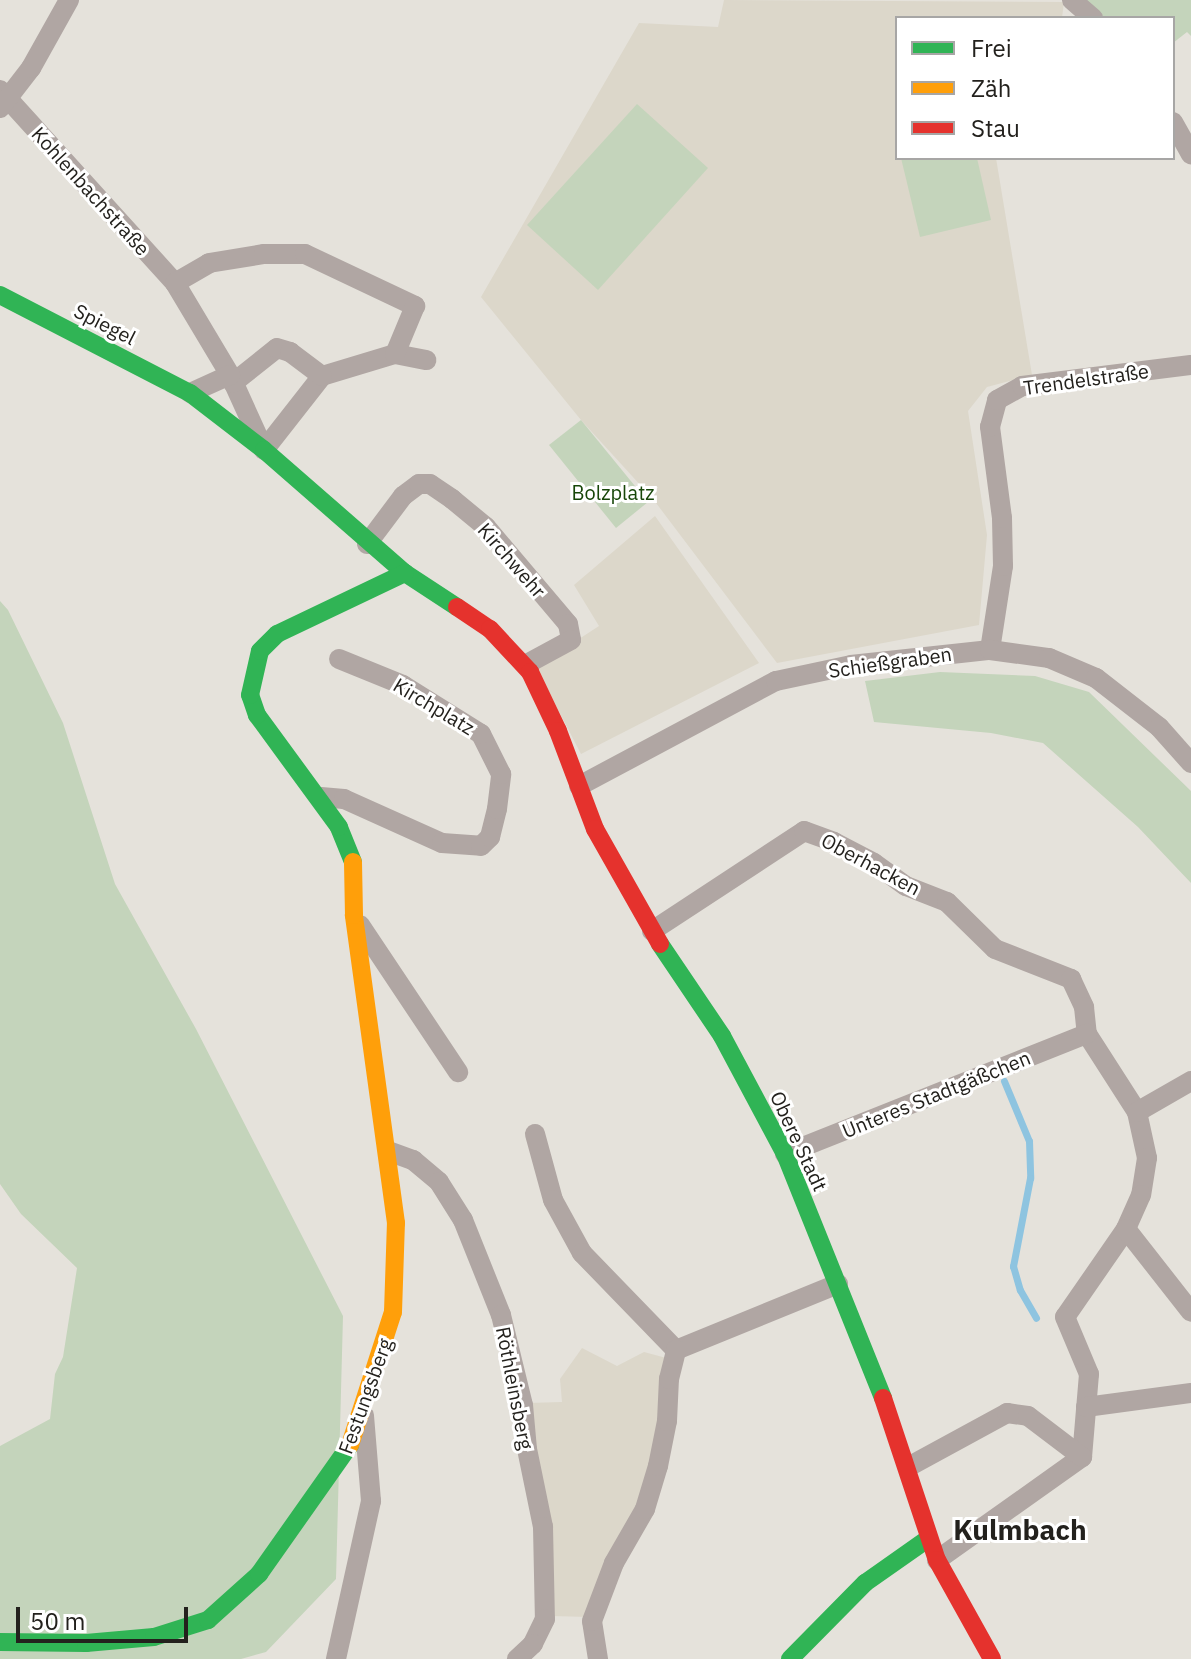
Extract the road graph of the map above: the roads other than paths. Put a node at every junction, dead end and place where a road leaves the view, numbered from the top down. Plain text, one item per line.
1 (69, 0) edge
2 (1072, 0) edge
3 (1091, 16) edge
4 (2, 99) edge
5 (1175, 126) edge
6 (1191, 154) edge
7 (175, 283) junction
8 (0, 295) edge
9 (395, 354) junction
10 (426, 360) dead end
11 (1191, 365) edge
12 (322, 376) junction
13 (232, 379) junction
14 (190, 393) junction
15 (264, 450) junction
16 (367, 544) junction
17 (405, 573) junction
18 (990, 650) junction
19 (339, 659) dead end
20 (525, 665) junction
21 (1191, 763) edge
22 (579, 786) junction
23 (321, 797) junction
24 (354, 915) junction
25 (652, 931) junction
26 (1087, 1034) junction
27 (458, 1072) dead end
28 (1191, 1081) edge
29 (1137, 1112) junction
30 (535, 1134) dead end
31 (388, 1151) junction
32 (785, 1154) junction
33 (1126, 1229) junction
34 (838, 1284) junction
35 (1191, 1312) edge
36 (676, 1350) junction
37 (1191, 1393) edge
38 (1086, 1407) junction
39 (364, 1411) junction
40 (1082, 1457) junction
41 (908, 1467) junction
42 (929, 1538) junction
43 (937, 1560) junction
44 (0, 1642) edge
45 (336, 1659) edge
46 (517, 1659) edge
47 (598, 1659) edge
48 (790, 1659) edge
49 (992, 1659) edge

1 - 4 street, Kohlenbachstraße
2 - 3 street
4 - 7 street, Kohlenbachstraße
5 - 6 street
7 - 9 street
7 - 13 street, Kohlenbachstraße
8 - 14 street, Spiegel
9 - 10 street
9 - 12 street
11 - 18 street, Trendelstraße
12 - 13 street
12 - 15 street
13 - 14 street
13 - 15 street, Kohlenbachstraße
14 - 15 street, Spiegel
15 - 16 street
16 - 17 street
16 - 20 street, Kirchwehr
17 - 20 street
17 - 23 street, Festungsberg
18 - 21 street, Schießgraben
18 - 22 street, Schießgraben
19 - 23 street, Kirchplatz
20 - 22 street
22 - 25 street, Obere Stadt
23 - 24 street, Festungsberg
24 - 27 street
24 - 31 street, Festungsberg
25 - 26 street, Oberhacken
25 - 32 street, Obere Stadt
26 - 29 street, Oberhacken
26 - 32 street, Unteres Stadtgäßchen
28 - 29 street
29 - 33 street, Oberhacken
30 - 36 street
31 - 39 street, Festungsberg
31 - 46 street, Röthleinsberg
32 - 34 street, Obere Stadt
33 - 35 street
33 - 38 street, Oberhacken
34 - 36 street
34 - 41 street, Obere Stadt
36 - 47 street
37 - 38 street
38 - 40 street
39 - 44 street, Festungsberg
39 - 45 street
40 - 41 street
40 - 43 street
41 - 42 street, Obere Stadt
42 - 43 street, Obere Stadt
42 - 48 street
43 - 49 street, Obere Stadt

